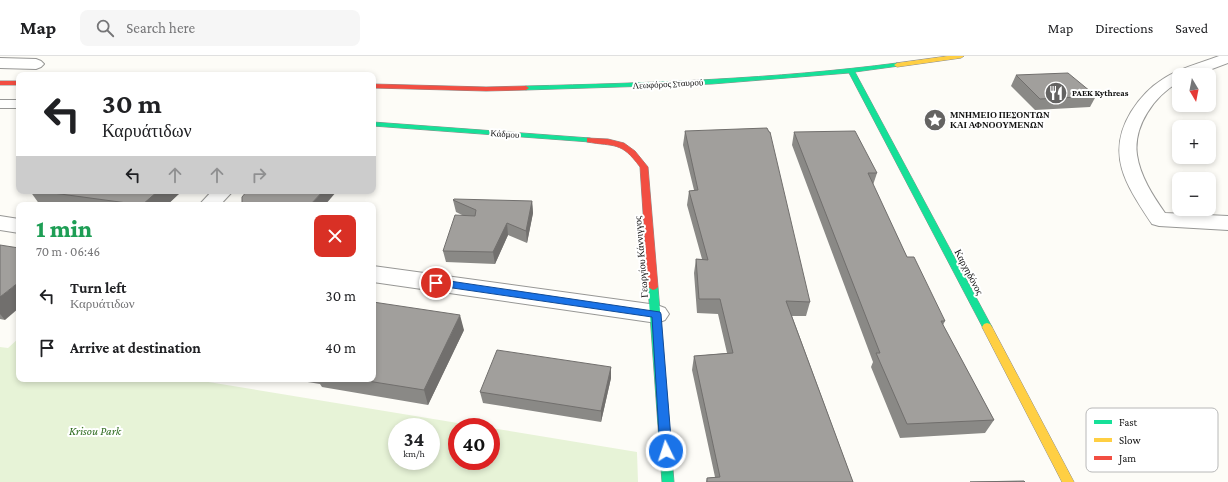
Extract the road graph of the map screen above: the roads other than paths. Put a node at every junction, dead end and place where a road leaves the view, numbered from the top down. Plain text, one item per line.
1 (961, 56) edge
2 (1228, 58) edge
3 (0, 63) edge
4 (36, 64) dead end
5 (1201, 68) edge
6 (852, 72) junction
7 (1172, 80) edge
8 (0, 83) edge
9 (16, 84) edge
10 (376, 86) edge
11 (0, 104) edge
12 (16, 104) edge
13 (376, 124) edge
14 (634, 152) joint
15 (220, 194) edge
16 (212, 202) edge
17 (1228, 222) edge
18 (0, 223) edge
19 (16, 226) edge
20 (376, 274) edge
21 (657, 314) junction
22 (668, 482) edge
23 (1068, 482) edge

1 - 6 street, Λεωφόρος Σταυρού
2 - 5 street
3 - 4 street
6 - 10 street, Λεωφόρος Σταυρού
6 - 23 street, Καρχηδόνος
7 - 17 street
8 - 9 street
11 - 12 lane
13 - 14 street, Κάδμου
14 - 21 street, Γεωργίου Κάννιγγος
15 - 16 street
18 - 19 street
20 - 21 street
21 - 22 street, Γεωργίου Κάννιγγος

